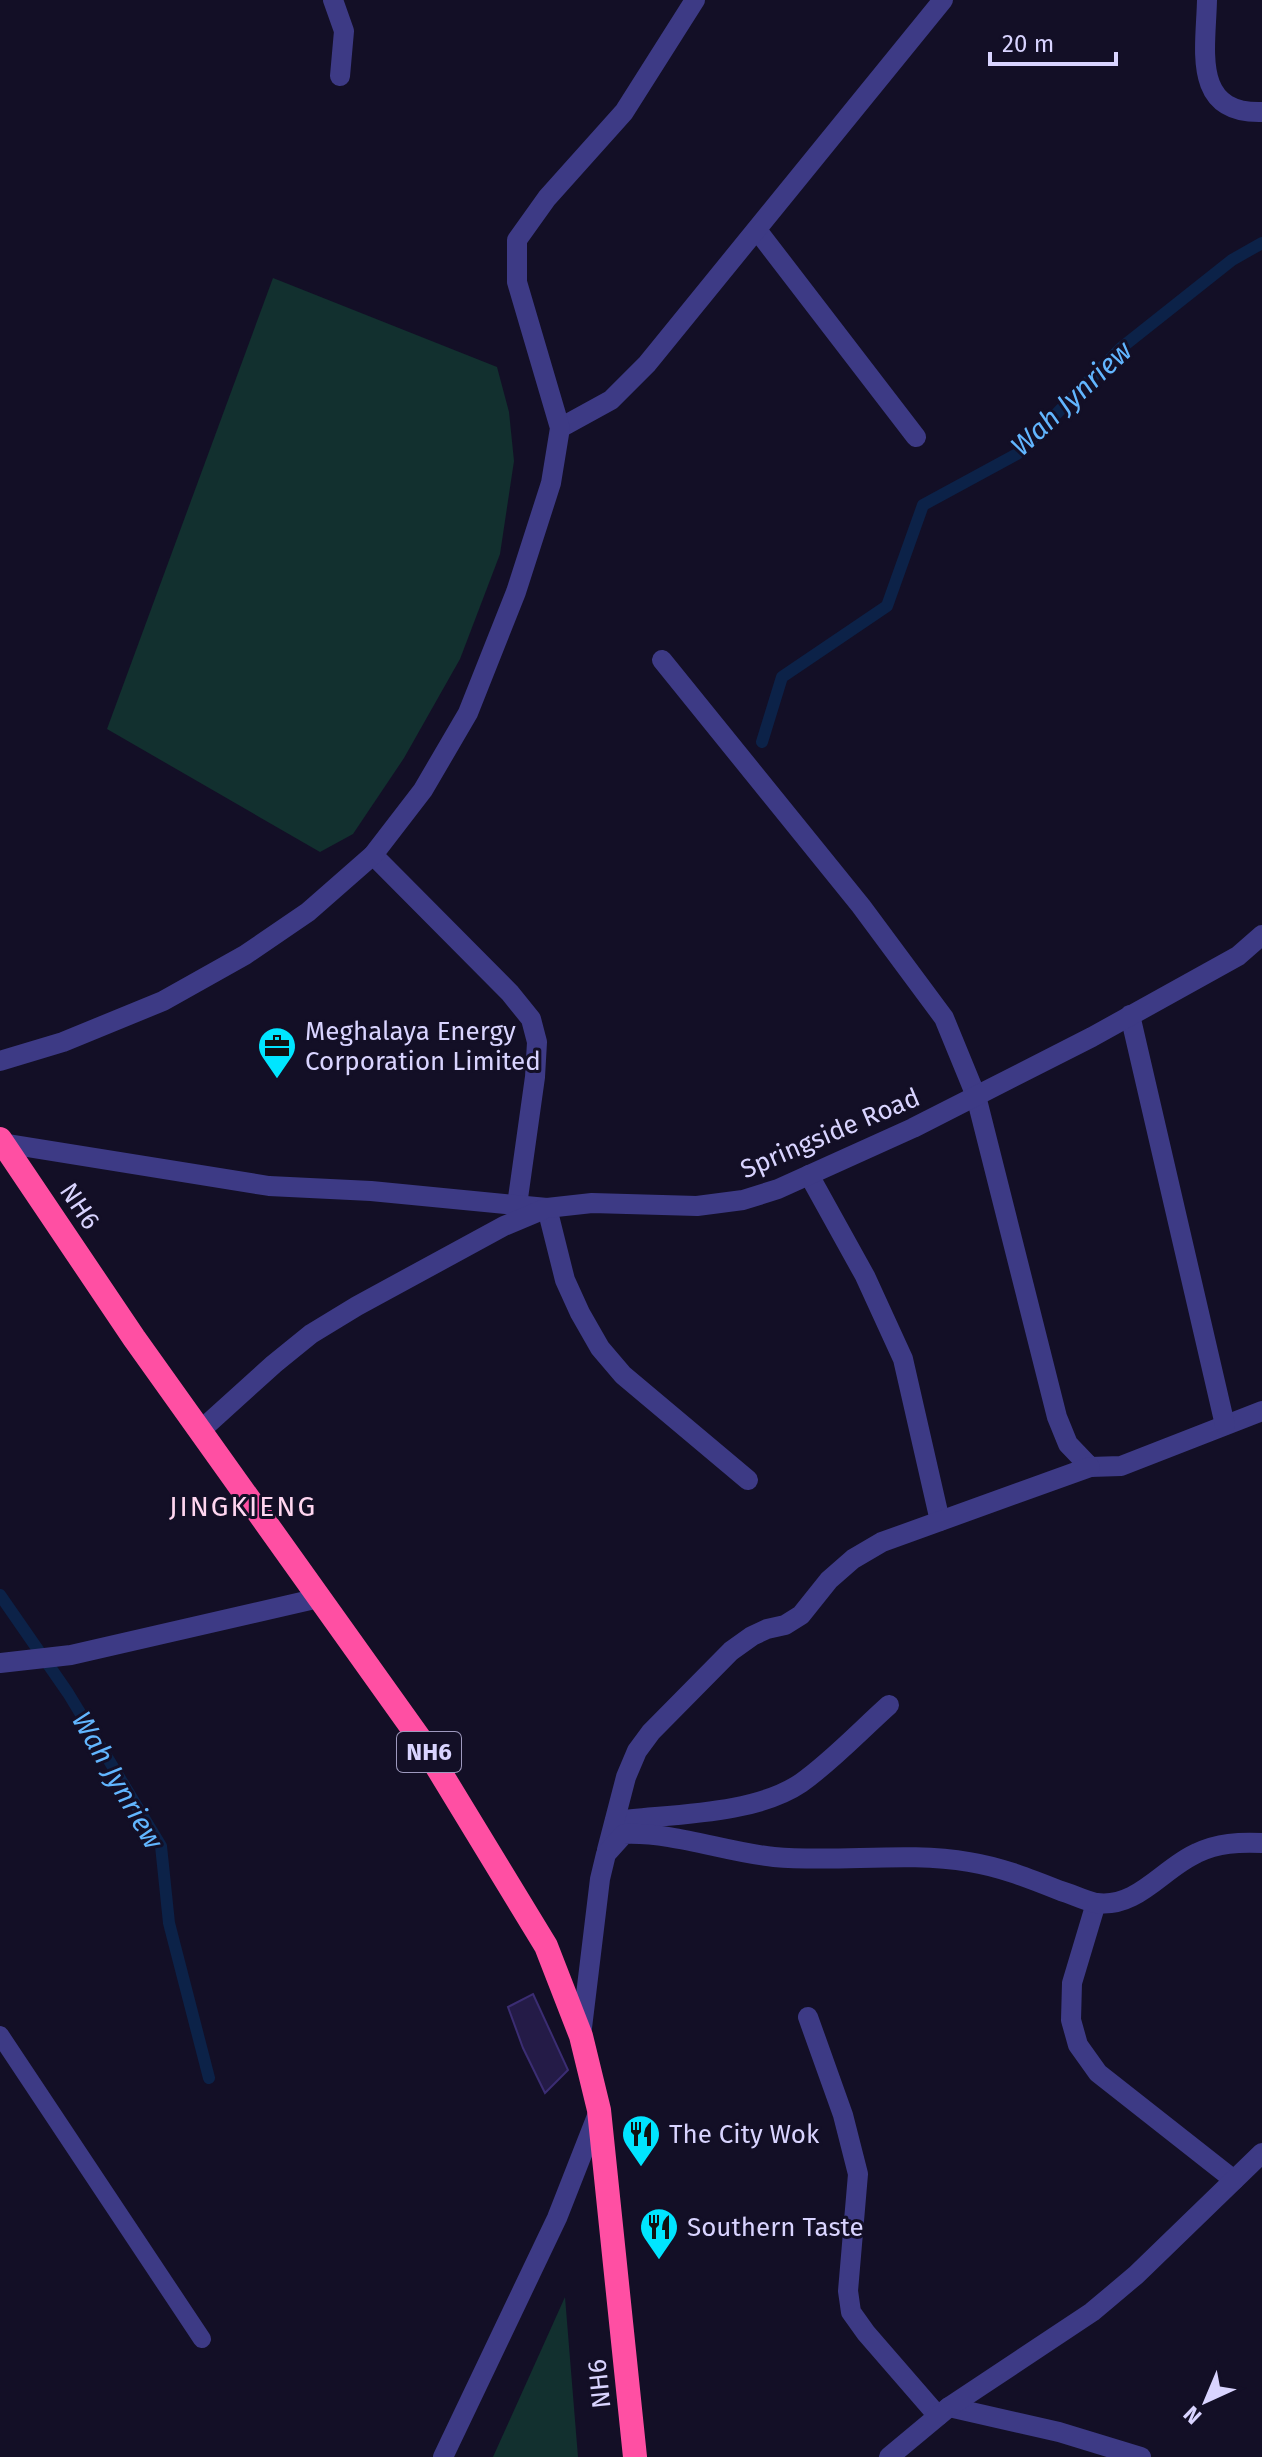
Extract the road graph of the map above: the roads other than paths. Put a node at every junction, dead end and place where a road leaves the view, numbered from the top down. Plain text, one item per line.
1 (333, 0) edge
2 (695, 0) edge
3 (943, 0) edge
4 (1207, 0) edge
5 (340, 76) dead end
6 (1262, 112) edge
7 (757, 230) junction
8 (560, 428) junction
9 (916, 437) dead end
10 (662, 660) dead end
11 (373, 855) junction
12 (1262, 935) edge
13 (1130, 1015) junction
14 (0, 1061) edge
15 (976, 1096) junction
16 (1, 1141) edge
17 (809, 1175) junction
18 (517, 1205) junction
19 (547, 1208) junction
20 (1262, 1411) edge
21 (1225, 1425) junction
22 (201, 1430) junction
23 (1090, 1467) junction
24 (748, 1480) dead end
25 (940, 1521) junction
26 (319, 1598) junction
27 (7, 1662) edge
28 (889, 1705) dead end
29 (615, 1821) junction
30 (1262, 1843) edge
31 (606, 1854) junction
32 (1096, 1903) junction
33 (808, 2017) dead end
34 (0, 2035) edge
35 (581, 2036) junction
36 (599, 2110) junction
37 (1262, 2153) edge
38 (1234, 2180) junction
39 (202, 2339) dead end
40 (944, 2412) junction
41 (443, 2457) edge
42 (635, 2457) edge
43 (889, 2457) edge
44 (1141, 2457) edge

1 - 5 street
2 - 8 street
3 - 7 street
4 - 6 street
7 - 8 street
7 - 9 street
8 - 11 street
10 - 15 street
11 - 14 street
11 - 18 street
12 - 13 street, Springside Road
13 - 15 street, Springside Road
13 - 21 street
15 - 17 street, Springside Road
15 - 23 street
16 - 18 street
16 - 22 highway, NH6 / NH6
17 - 19 street, Springside Road
17 - 25 street
18 - 19 street
19 - 22 street, Springside Road
19 - 24 street
20 - 21 street
21 - 23 street
22 - 26 highway, NH6 / NH6
23 - 25 street
25 - 29 street
26 - 27 street
26 - 35 highway, NH6 / NH6
28 - 29 street
29 - 31 street
30 - 32 street
31 - 32 street
31 - 35 street
32 - 38 street
33 - 40 street
34 - 39 lane
35 - 36 highway, NH6 / NH6
36 - 41 street
36 - 42 highway, NH6 / NH6
37 - 38 street
38 - 40 street
40 - 43 street
40 - 44 street

